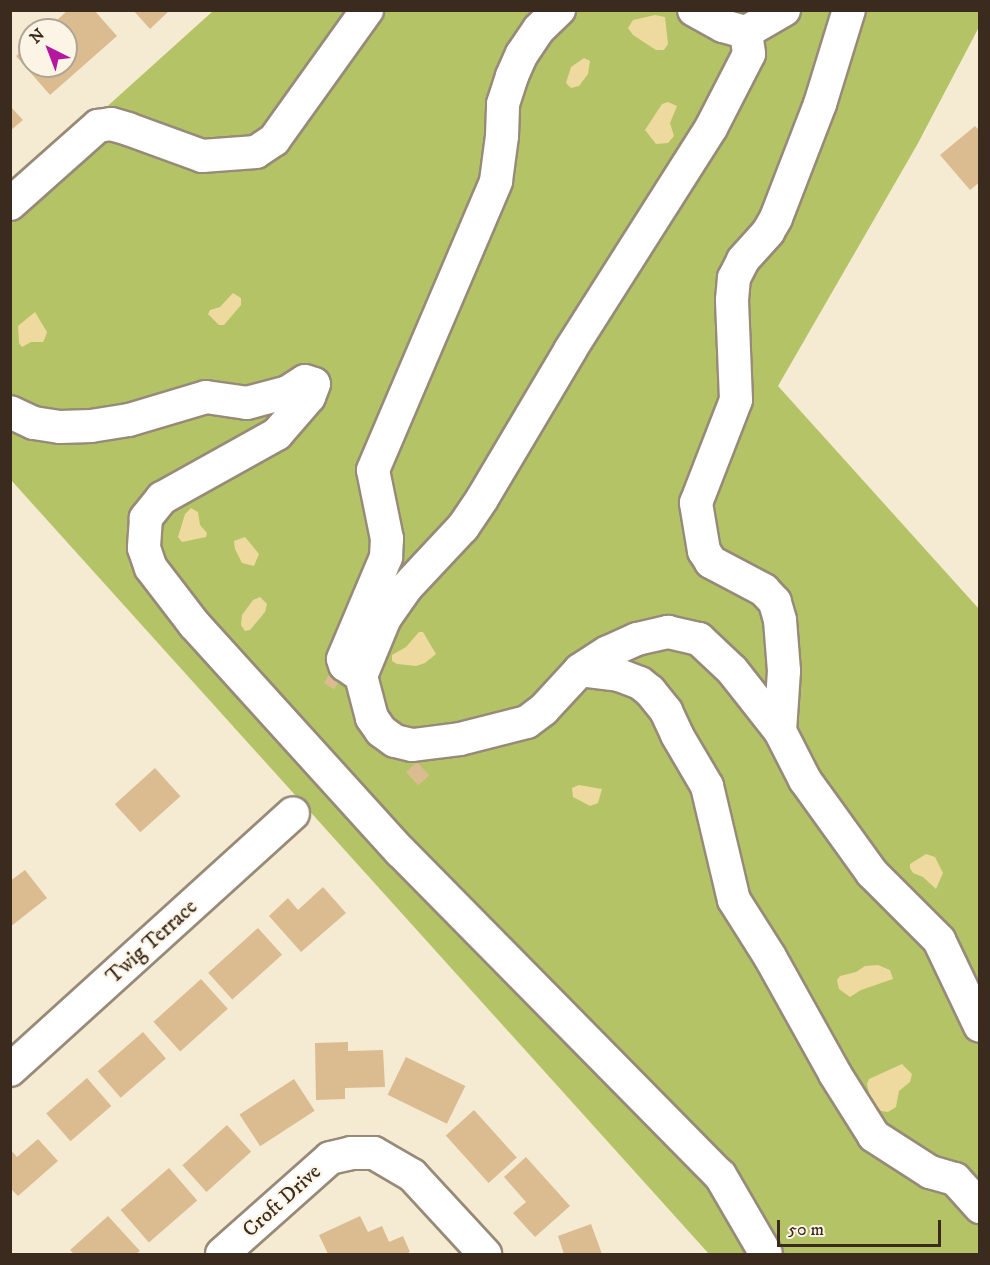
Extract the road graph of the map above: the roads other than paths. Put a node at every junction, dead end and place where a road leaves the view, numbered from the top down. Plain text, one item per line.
1 (367, 10) edge
2 (559, 10) edge
3 (694, 10) edge
4 (784, 10) edge
5 (849, 10) edge
6 (746, 32) junction
7 (10, 204) edge
8 (10, 412) edge
9 (580, 670) junction
10 (361, 676) junction
11 (780, 732) junction
12 (293, 813) dead end
13 (980, 1026) edge
14 (10, 1070) edge
15 (980, 1207) edge
16 (222, 1254) edge
17 (485, 1254) edge
18 (766, 1254) edge

1 - 7 street
2 - 10 street
3 - 6 street
4 - 6 street
5 - 11 street
6 - 10 street
8 - 18 street
9 - 10 street
9 - 11 street
9 - 15 street
11 - 13 street
12 - 14 street, Twig Terrace
16 - 17 street, Croft Drive

